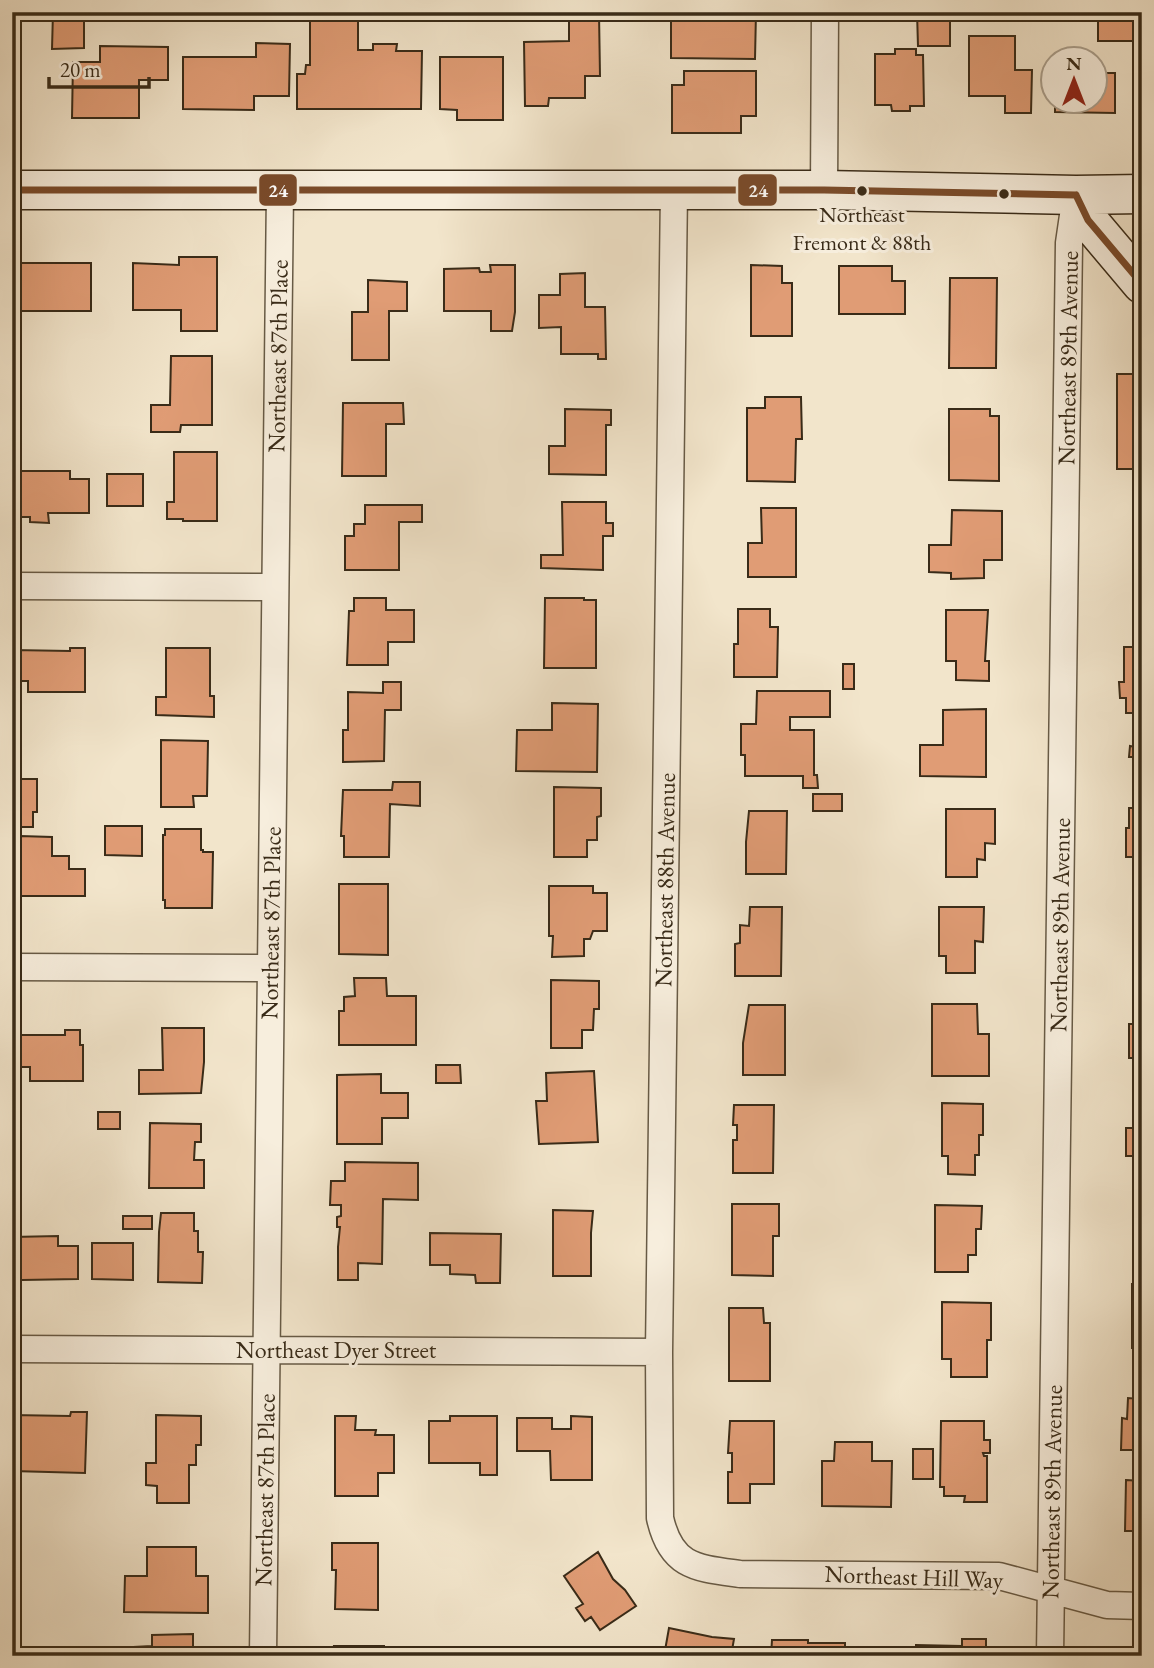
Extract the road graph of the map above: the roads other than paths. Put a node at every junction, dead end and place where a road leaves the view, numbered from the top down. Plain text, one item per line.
1 (825, 12) edge
2 (12, 190) edge
3 (674, 190) junction
4 (824, 190) junction
5 (280, 191) junction
6 (1142, 194) edge
7 (1076, 195) junction
8 (1142, 284) edge
9 (12, 586) edge
10 (275, 587) junction
11 (12, 967) edge
12 (271, 968) junction
13 (12, 1349) edge
14 (267, 1350) junction
15 (659, 1352) junction
16 (684, 1560) joint
17 (1051, 1590) junction
18 (1142, 1606) edge
19 (263, 1656) edge
20 (1049, 1656) edge

1 - 4 street
2 - 5 street
3 - 4 street
3 - 5 street
3 - 15 street, Northeast 88th Avenue
4 - 7 street
5 - 10 street, Northeast 87th Place
6 - 7 street
7 - 8 street
7 - 17 street, Northeast 89th Avenue
9 - 10 street
10 - 12 street, Northeast 87th Place
11 - 12 street
12 - 14 street, Northeast 87th Place
13 - 14 street, Northeast Dyer Street
14 - 15 street, Northeast Dyer Street
14 - 19 street, Northeast 87th Place
15 - 16 street, Northeast 88th Avenue
16 - 17 street, Northeast Hill Way
17 - 18 street, Northeast Hill Way
17 - 20 street, Northeast 89th Avenue

